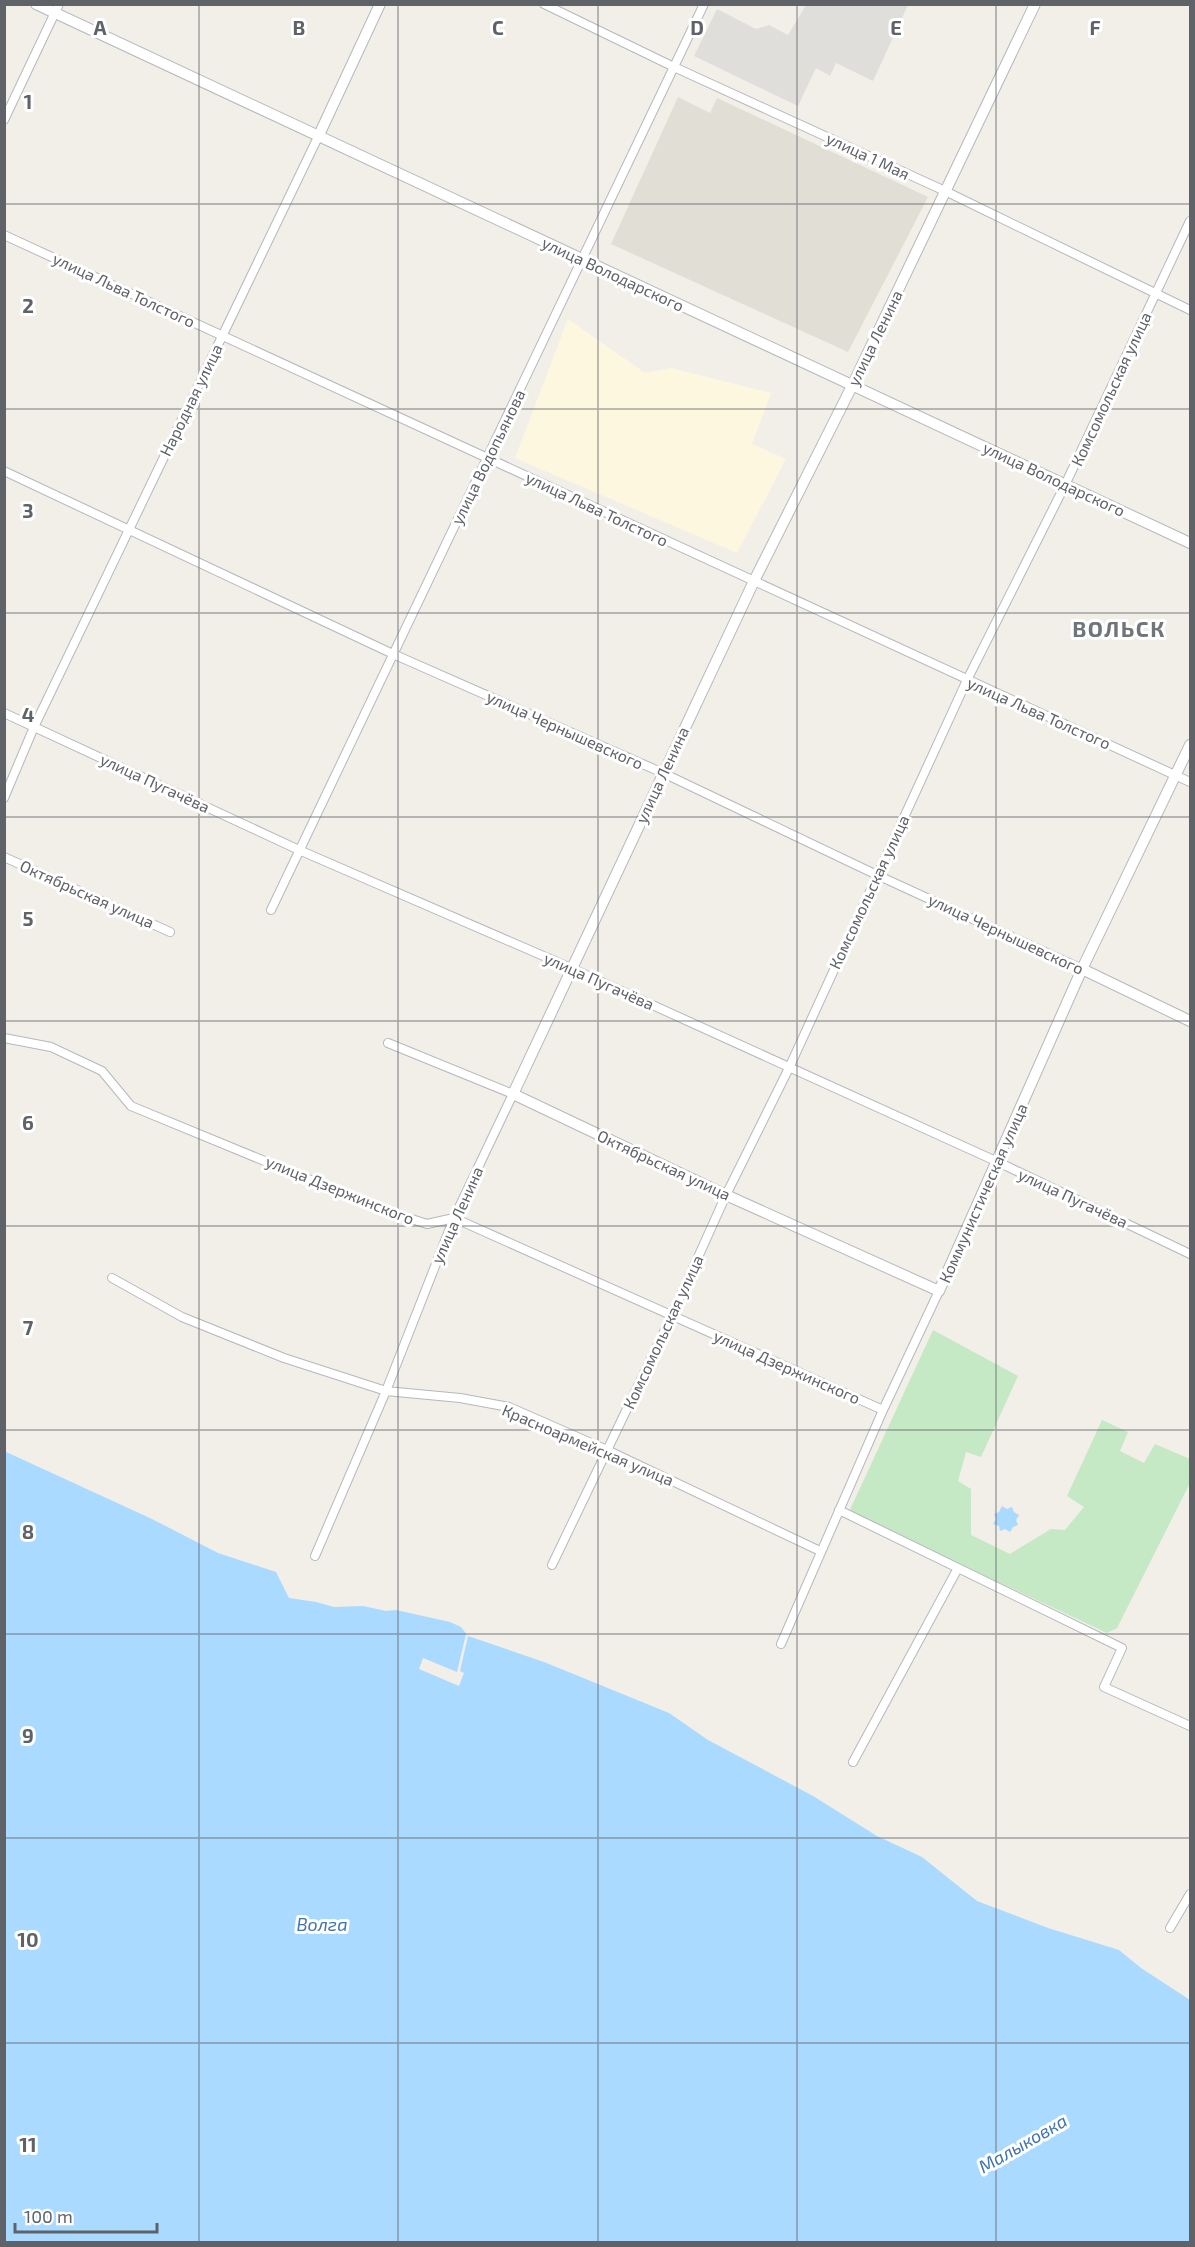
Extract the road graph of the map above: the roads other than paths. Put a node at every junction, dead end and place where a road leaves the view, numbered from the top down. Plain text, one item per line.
1 (36, 4) edge
2 (380, 4) edge
3 (544, 4) edge
4 (704, 4) edge
5 (1035, 4) edge
6 (57, 9) edge
7 (674, 67) junction
8 (4, 120) edge
9 (319, 135) junction
10 (945, 191) junction
11 (1191, 221) edge
12 (4, 235) edge
13 (583, 260) junction
14 (1156, 294) junction
15 (1191, 310) edge
16 (223, 335) junction
17 (853, 384) junction
18 (488, 459) junction
19 (4, 471) edge
20 (1065, 485) junction
21 (129, 528) junction
22 (1191, 543) edge
23 (754, 581) junction
24 (393, 654) junction
25 (967, 680) junction
26 (4, 713) edge
27 (34, 727) junction
28 (1191, 745) edge
29 (663, 773) junction
30 (1176, 775) junction
31 (1191, 782) edge
32 (4, 798) edge
33 (298, 850) junction
34 (4, 857) edge
35 (877, 875) junction
36 (272, 910) dead end
37 (170, 932) dead end
38 (572, 968) junction
39 (1082, 969) junction
40 (1191, 1021) edge
41 (4, 1038) edge
42 (388, 1043) dead end
43 (789, 1068) junction
44 (513, 1094) junction
45 (998, 1162) junction
46 (726, 1195) junction
47 (454, 1218) junction
48 (1191, 1254) edge
49 (112, 1278) dead end
50 (939, 1291) junction
51 (672, 1315) junction
52 (386, 1391) junction
53 (883, 1410) junction
54 (607, 1450) junction
55 (839, 1510) junction
56 (820, 1551) junction
57 (315, 1556) dead end
58 (552, 1565) dead end
59 (958, 1568) junction
60 (781, 1644) dead end
61 (1191, 1726) edge
62 (853, 1762) dead end
63 (1191, 1894) edge
64 (1170, 1928) dead end

1 - 6 street, улица Володарского
2 - 9 street, Народная улица
3 - 7 street, улица 1 Мая
4 - 7 street, улица Водопьянова
5 - 10 street, улица Ленина
6 - 8 street
6 - 9 street, улица Володарского
7 - 10 street, улица 1 Мая
7 - 13 street, улица Водопьянова
9 - 13 street, улица Володарского
9 - 16 street, Народная улица
10 - 14 street, улица 1 Мая
10 - 17 street, улица Ленина
11 - 14 street, Комсомольская улица
12 - 16 street, улица Льва Толстого
13 - 17 street, улица Володарского
13 - 18 street, улица Водопьянова
14 - 15 street, улица 1 Мая
14 - 20 street, Комсомольская улица
16 - 18 street, улица Льва Толстого
16 - 21 street, Народная улица
17 - 20 street, улица Володарского
17 - 23 street, улица Ленина
18 - 23 street, улица Льва Толстого
18 - 24 street, улица Водопьянова
19 - 21 street, улица Чернышевского
20 - 22 street, улица Володарского
20 - 25 street, Комсомольская улица
21 - 24 street, улица Чернышевского
21 - 27 street, Народная улица
23 - 25 street, улица Льва Толстого
23 - 29 street, улица Ленина
24 - 29 street, улица Чернышевского
24 - 33 street, улица Водопьянова
25 - 30 street, улица Льва Толстого
25 - 35 street, Комсомольская улица
26 - 27 street, улица Пугачёва
27 - 32 street, Народная улица
27 - 33 street, улица Пугачёва
28 - 30 street, Коммунистическая улица
29 - 35 street, улица Чернышевского
29 - 38 street, улица Ленина
30 - 31 street, улица Льва Толстого
30 - 39 street, Коммунистическая улица
33 - 36 street, улица Водопьянова
33 - 38 street, улица Пугачёва
34 - 37 street, Октябрьская улица
35 - 39 street, улица Чернышевского
35 - 43 street, Комсомольская улица
38 - 43 street, улица Пугачёва
38 - 44 street, улица Ленина
39 - 40 street, улица Чернышевского
39 - 45 street, Коммунистическая улица
41 - 47 street, улица Дзержинского
42 - 44 street, Октябрьская улица
43 - 45 street, улица Пугачёва
43 - 46 street, Комсомольская улица
44 - 46 street, Октябрьская улица
44 - 47 street, улица Ленина
45 - 48 street, улица Пугачёва
45 - 50 street, Коммунистическая улица
46 - 50 street, Октябрьская улица
46 - 51 street, Комсомольская улица
47 - 51 street, улица Дзержинского
47 - 52 street, улица Ленина
49 - 52 street, Красноармейская улица
50 - 53 street, Коммунистическая улица
51 - 53 street, улица Дзержинского
51 - 54 street, Комсомольская улица
52 - 54 street, Красноармейская улица
52 - 57 street, улица Ленина
53 - 55 street, Коммунистическая улица
54 - 56 street, Красноармейская улица
54 - 58 street, Комсомольская улица
55 - 56 street, Коммунистическая улица
55 - 59 street
56 - 60 street, Коммунистическая улица
59 - 61 street
59 - 62 street
63 - 64 street

